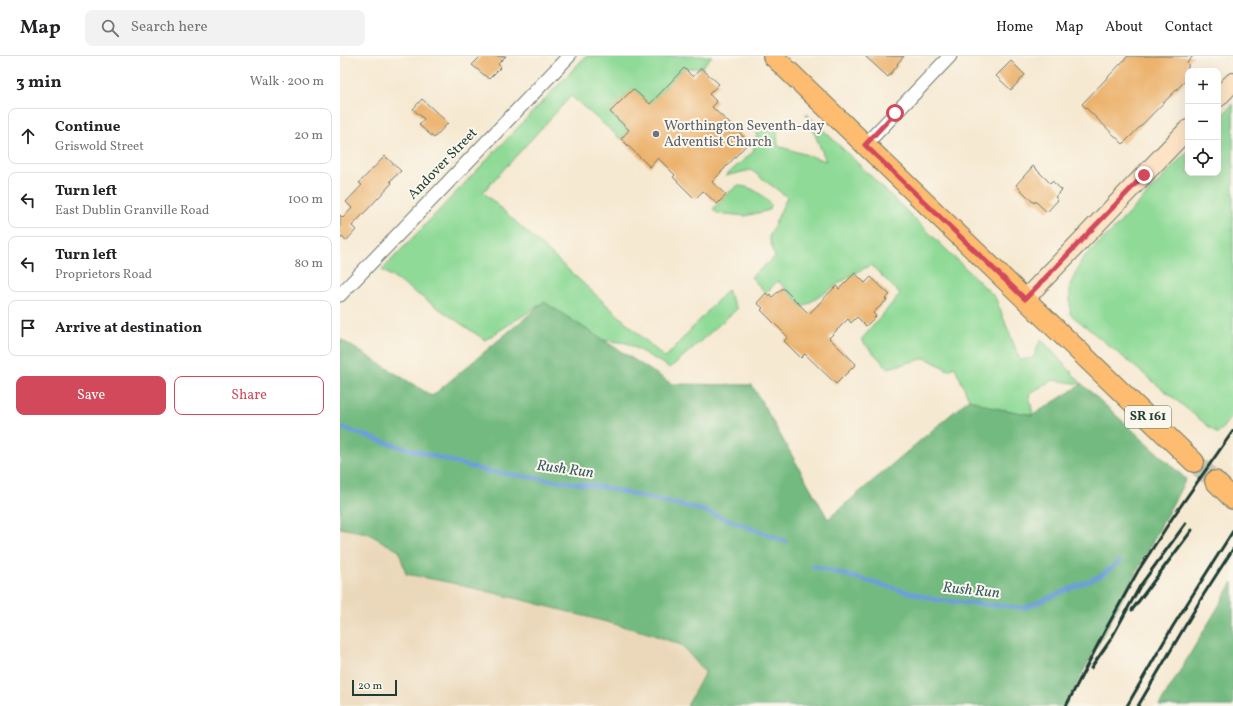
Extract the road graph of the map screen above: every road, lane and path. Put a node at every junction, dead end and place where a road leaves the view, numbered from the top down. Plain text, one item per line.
1 (569, 56) edge
2 (773, 56) edge
3 (950, 56) edge
4 (1233, 82) edge
5 (1221, 95) edge
6 (1185, 132) edge
7 (865, 145) junction
8 (340, 295) edge
9 (1025, 299) junction
10 (1194, 462) tunnel mouth
11 (1215, 481) tunnel mouth
12 (1233, 499) edge

1 - 8 street, Andover Street
2 - 7 main road, SR 161
3 - 7 street
4 - 5 street
6 - 9 street
7 - 9 main road, SR 161
9 - 10 main road, SR 161
11 - 12 main road

